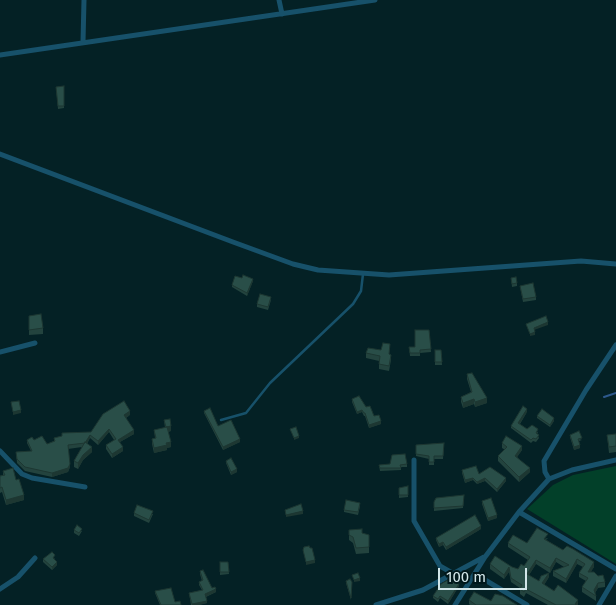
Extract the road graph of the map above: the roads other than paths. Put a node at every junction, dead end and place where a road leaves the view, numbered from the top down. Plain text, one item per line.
1 (84, 0) edge
2 (279, 0) edge
3 (375, 0) edge
4 (282, 14) junction
5 (83, 42) junction
6 (0, 55) edge
7 (0, 154) edge
8 (616, 264) edge
9 (363, 274) junction
10 (36, 343) dead end
11 (616, 345) edge
12 (0, 352) edge
13 (221, 420) dead end
14 (0, 451) edge
15 (414, 460) dead end
16 (616, 460) edge
17 (549, 479) junction
18 (85, 487) dead end
19 (519, 512) junction
20 (485, 557) junction
21 (35, 558) dead end
22 (616, 569) edge
23 (454, 574) junction
24 (475, 574) junction
25 (616, 576) edge
26 (0, 589) edge
27 (376, 605) edge
28 (455, 605) edge
29 (527, 605) edge
30 (599, 605) edge

1 - 5 street
2 - 4 street
3 - 4 street
4 - 5 street
5 - 6 street
7 - 9 street
8 - 9 street
9 - 13 lane
10 - 12 street
11 - 17 street
14 - 18 street
15 - 23 street
16 - 17 street
17 - 19 street
19 - 20 street
19 - 22 street
20 - 23 street
20 - 24 street
21 - 26 street
23 - 27 street
24 - 28 street
24 - 29 street
25 - 30 street

